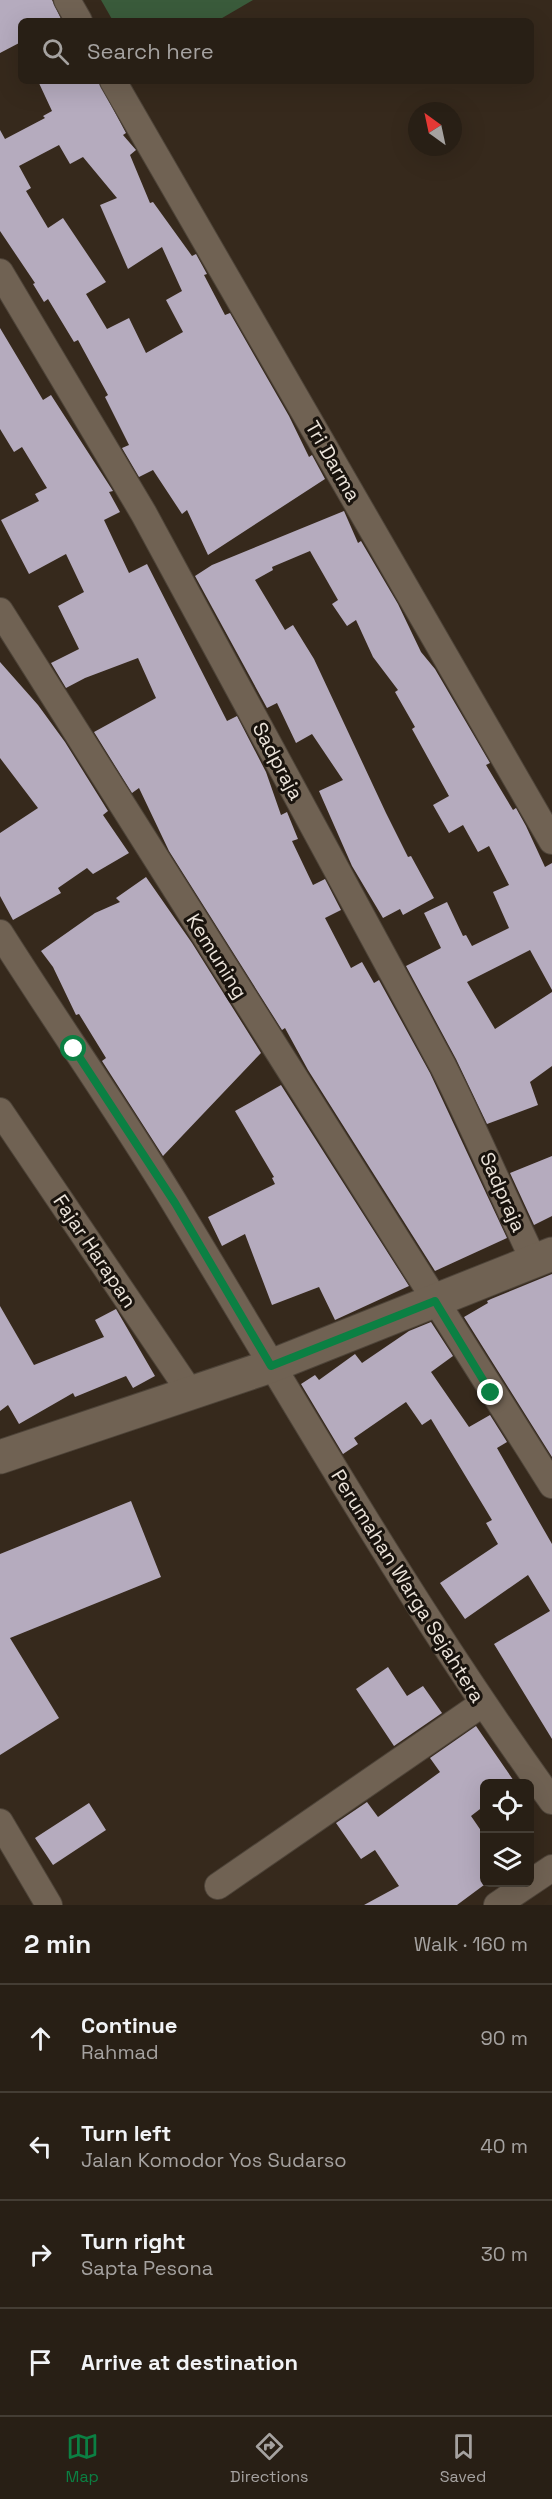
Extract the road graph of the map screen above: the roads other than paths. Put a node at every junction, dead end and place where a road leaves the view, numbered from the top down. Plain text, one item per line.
1 (67, 0) edge
2 (77, 18) edge
3 (115, 84) edge
4 (0, 272) edge
5 (0, 611) edge
6 (552, 841) edge
7 (0, 933) edge
8 (0, 1111) edge
9 (543, 1258) edge
10 (435, 1301) junction
11 (271, 1366) junction
12 (190, 1392) junction
13 (0, 1457) edge
14 (552, 1485) edge
15 (482, 1704) junction
16 (552, 1801) edge
17 (0, 1822) edge
18 (552, 1868) edge
19 (218, 1886) dead end
20 (49, 1905) edge
21 (497, 1905) edge

1 - 2 street
3 - 6 street, Tri Darma
4 - 9 street, Sadpraja
5 - 10 street, Kemuning
7 - 11 street, Perumahan Warga Sejahtera
8 - 12 street, Fajar Harapan
9 - 10 street
10 - 11 street
10 - 14 street, Kemuning
11 - 12 street
11 - 15 street, Perumahan Warga Sejahtera
12 - 13 street
15 - 16 street, Perumahan Warga Sejahtera
15 - 19 street
17 - 20 street
18 - 21 street

